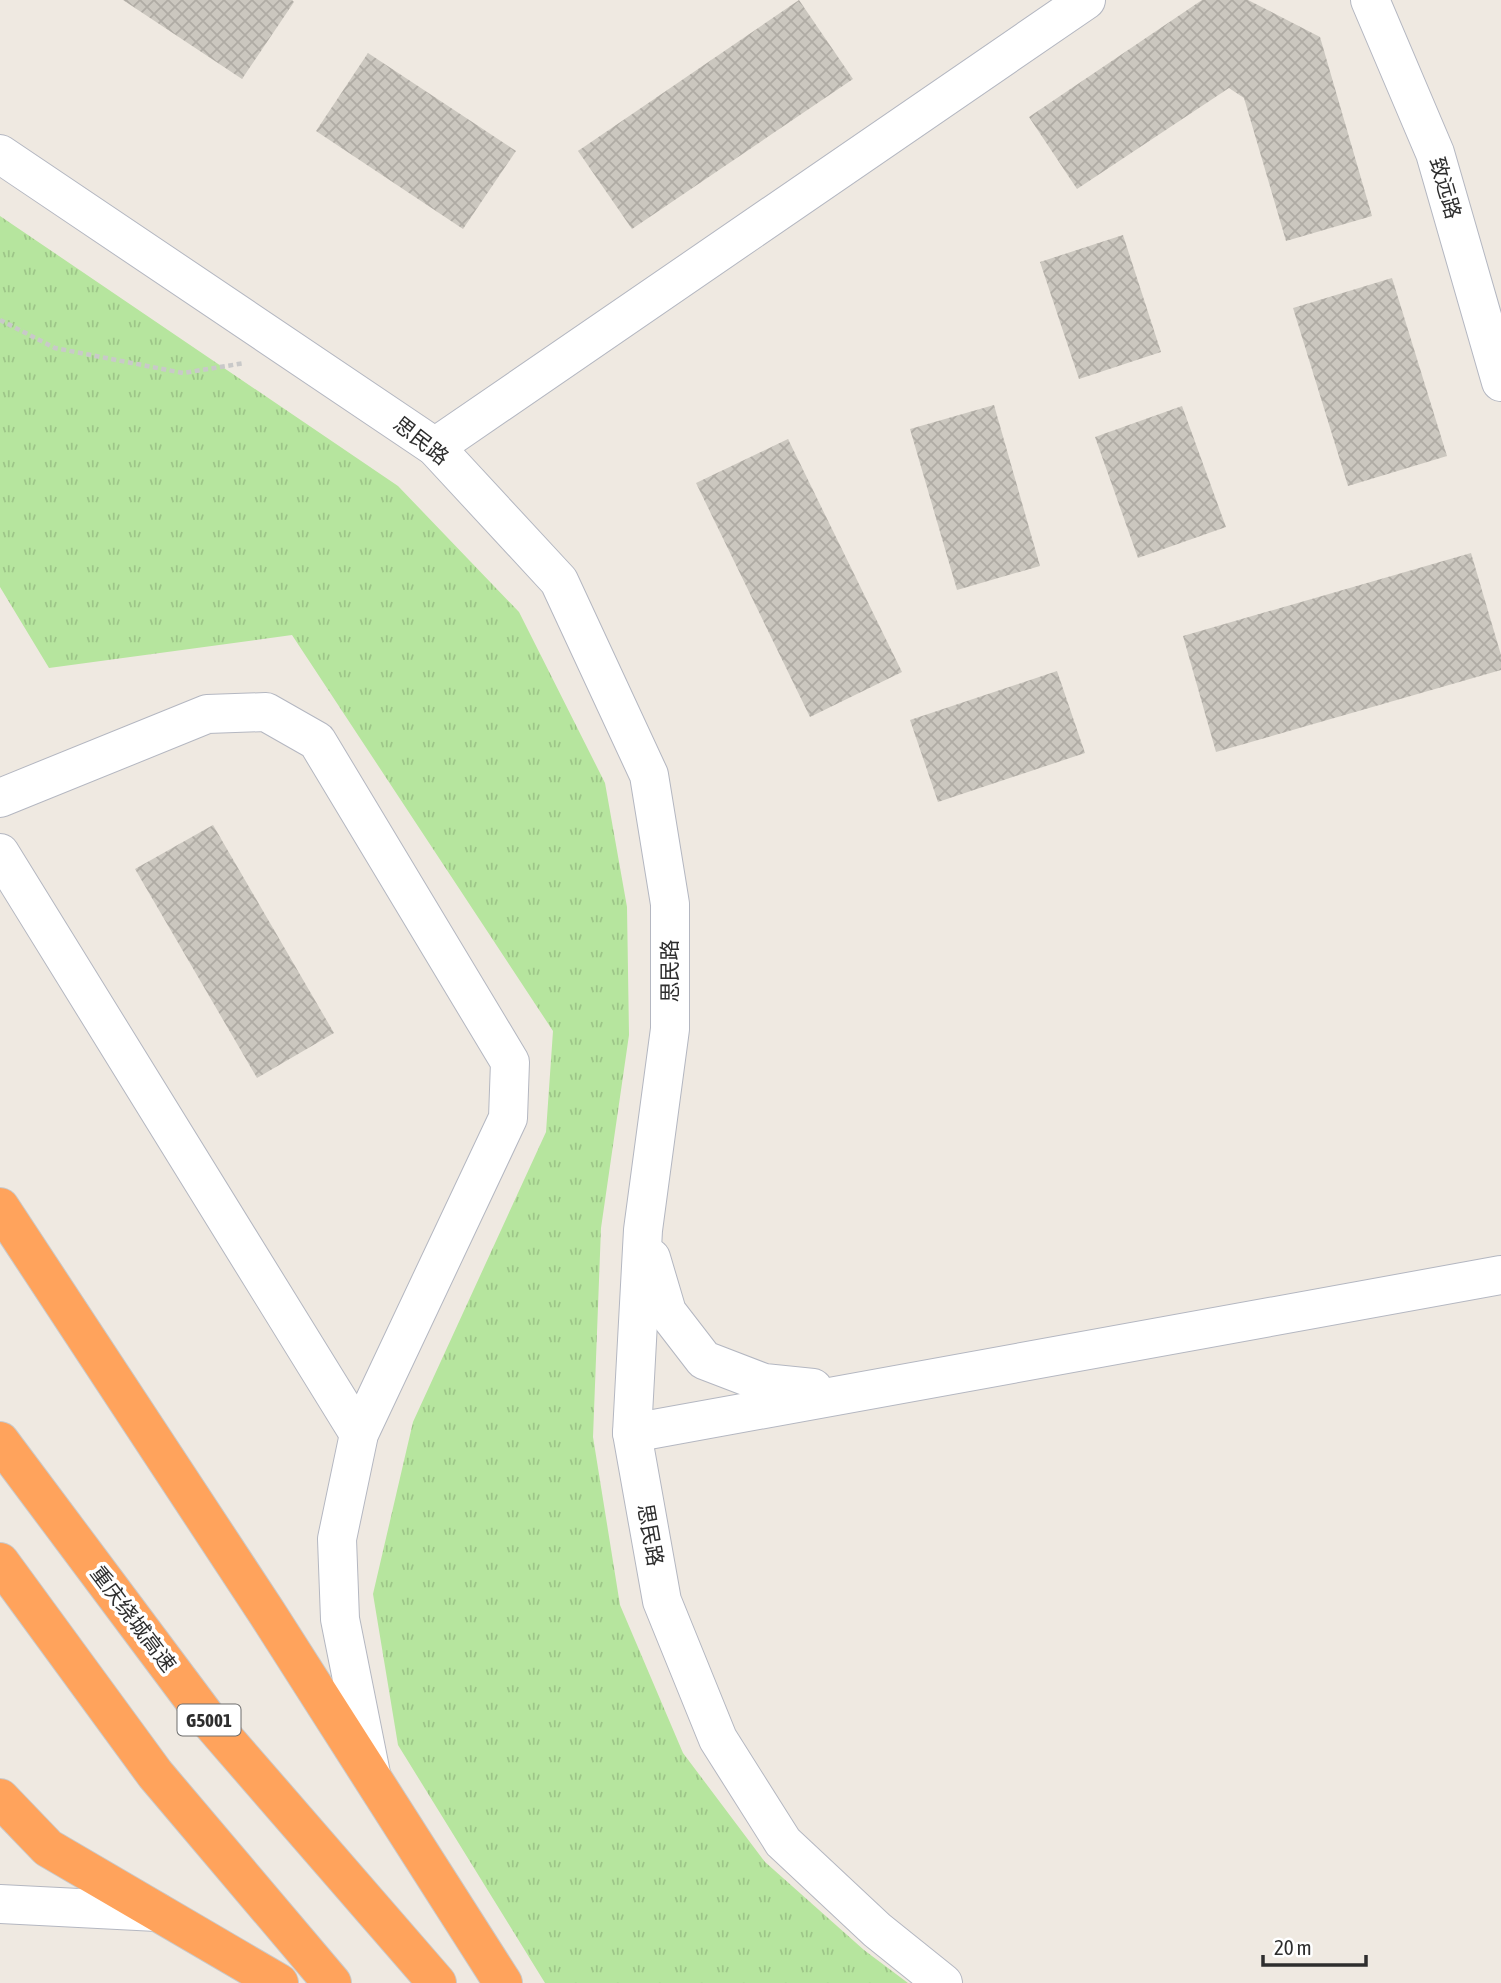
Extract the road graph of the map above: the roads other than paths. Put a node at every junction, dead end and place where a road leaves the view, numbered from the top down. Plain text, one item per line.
1 (1086, 0) edge
2 (1370, 0) edge
3 (0, 154) edge
4 (1501, 382) edge
5 (435, 447) junction
6 (0, 798) edge
7 (0, 853) edge
8 (0, 1207) edge
9 (643, 1230) junction
10 (1501, 1276) edge
11 (853, 1393) junction
12 (632, 1433) junction
13 (359, 1434) junction
14 (0, 1441) edge
15 (0, 1562) edge
16 (371, 1776) junction
17 (0, 1798) edge
18 (0, 1904) edge
19 (157, 1912) junction
20 (279, 1983) edge
21 (332, 1983) edge
22 (437, 1983) edge
23 (503, 1983) edge
24 (943, 1983) edge

1 - 5 street
2 - 4 street, 致远路
3 - 5 street, 思民路
5 - 9 street, 思民路
6 - 13 street
7 - 13 street
8 - 16 highway
9 - 11 street
9 - 12 street, 思民路
10 - 11 street
11 - 12 street
12 - 24 street, 思民路
13 - 16 street
14 - 22 highway, 重庆绕城高速 / G5001
15 - 21 highway
16 - 23 highway
17 - 19 highway
18 - 19 street
19 - 20 highway

